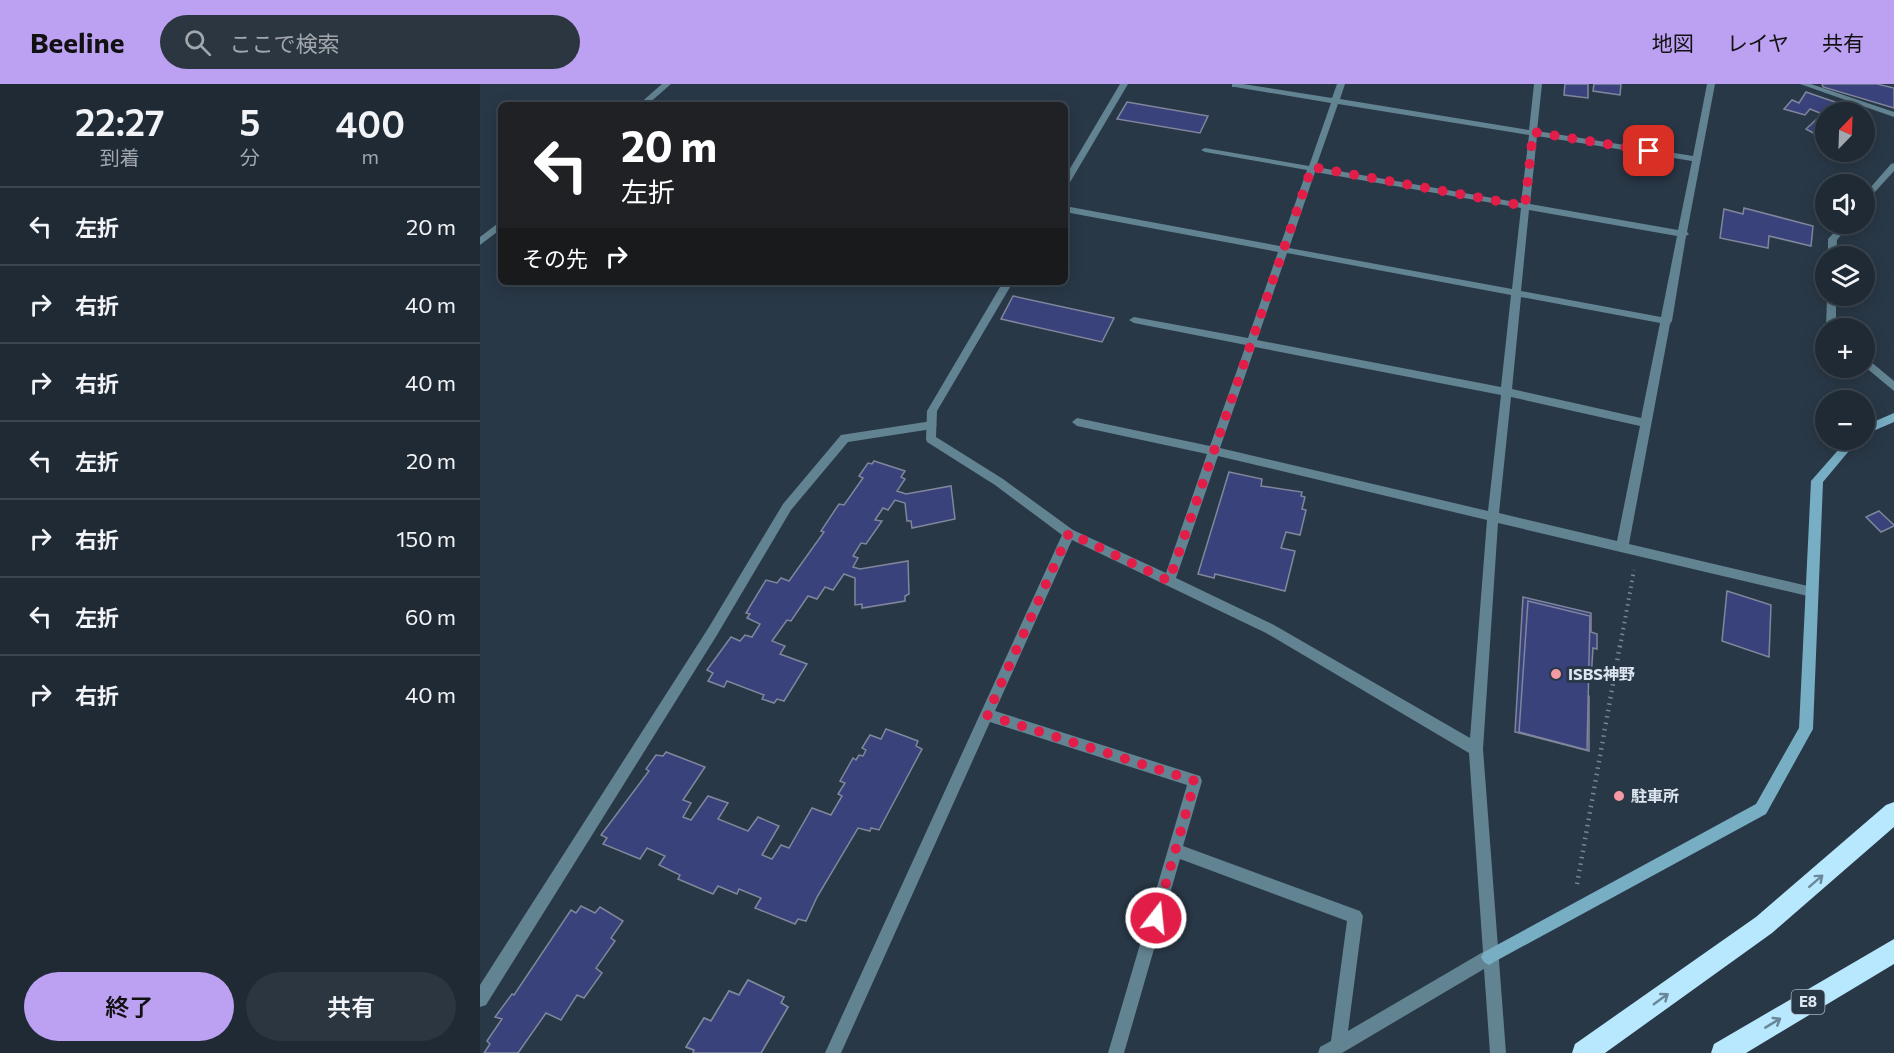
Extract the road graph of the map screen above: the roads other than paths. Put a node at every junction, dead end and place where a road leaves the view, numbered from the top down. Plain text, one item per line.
1 (667, 84) edge
2 (1124, 84) edge
3 (1341, 84) edge
4 (1538, 84) edge
5 (1711, 84) edge
6 (1804, 84) edge
7 (1235, 85) edge
8 (1335, 100) junction
9 (646, 102) edge
10 (1894, 115) edge
11 (1533, 132) junction
12 (1205, 150) dead end
13 (1696, 159) junction
14 (1894, 166) edge
15 (1312, 167) junction
16 (1068, 179) edge
17 (1875, 188) edge
18 (1525, 206) junction
19 (1068, 210) edge
20 (498, 227) edge
21 (1684, 234) junction
22 (480, 242) edge
23 (1284, 249) junction
24 (1006, 285) edge
25 (1516, 293) junction
26 (1134, 320) dead end
27 (1667, 321) junction
28 (1252, 342) junction
29 (1875, 370) edge
30 (1894, 387) edge
31 (1506, 392) junction
32 (1894, 417) edge
33 (1077, 422) dead end
34 (1646, 423) junction
35 (932, 425) junction
36 (1875, 426) edge
37 (1844, 450) edge
38 (1214, 451) junction
39 (1493, 518) junction
40 (1069, 533) junction
41 (1622, 547) junction
42 (1169, 581) junction
43 (1812, 592) junction
44 (987, 715) junction
45 (1476, 749) junction
46 (1894, 813) edge
47 (1175, 850) junction
48 (1894, 951) edge
49 (1489, 957) junction
50 (480, 999) edge
51 (1332, 1049) edge
52 (833, 1053) edge
53 (1116, 1053) edge
54 (1498, 1053) edge
55 (1584, 1053) edge
56 (1723, 1053) edge

1 - 9 street
2 - 16 street
3 - 8 street
4 - 11 street
5 - 13 street
6 - 10 street
7 - 8 street
8 - 11 street
8 - 15 street
11 - 13 street
11 - 18 street
12 - 15 street
13 - 21 street
14 - 17 street
15 - 18 street
15 - 23 street
18 - 21 street
18 - 25 street
19 - 23 street
20 - 22 street
21 - 27 street
23 - 25 street
23 - 28 street
24 - 35 street
25 - 27 street
25 - 31 street
26 - 28 street
27 - 34 street
28 - 31 street
28 - 38 street
29 - 30 street
31 - 34 street
31 - 39 street
32 - 36 street
33 - 38 street
34 - 41 street
35 - 40 street
35 - 50 street
37 - 43 street
38 - 39 street
38 - 42 street
39 - 41 street
39 - 45 street
40 - 42 street
40 - 44 street
41 - 43 street
42 - 45 street
43 - 49 street
44 - 47 street
44 - 52 street
45 - 49 street
55 -> 46 highway
47 - 51 street
47 - 53 street
56 -> 48 highway, E8
49 - 51 street
49 - 54 street

